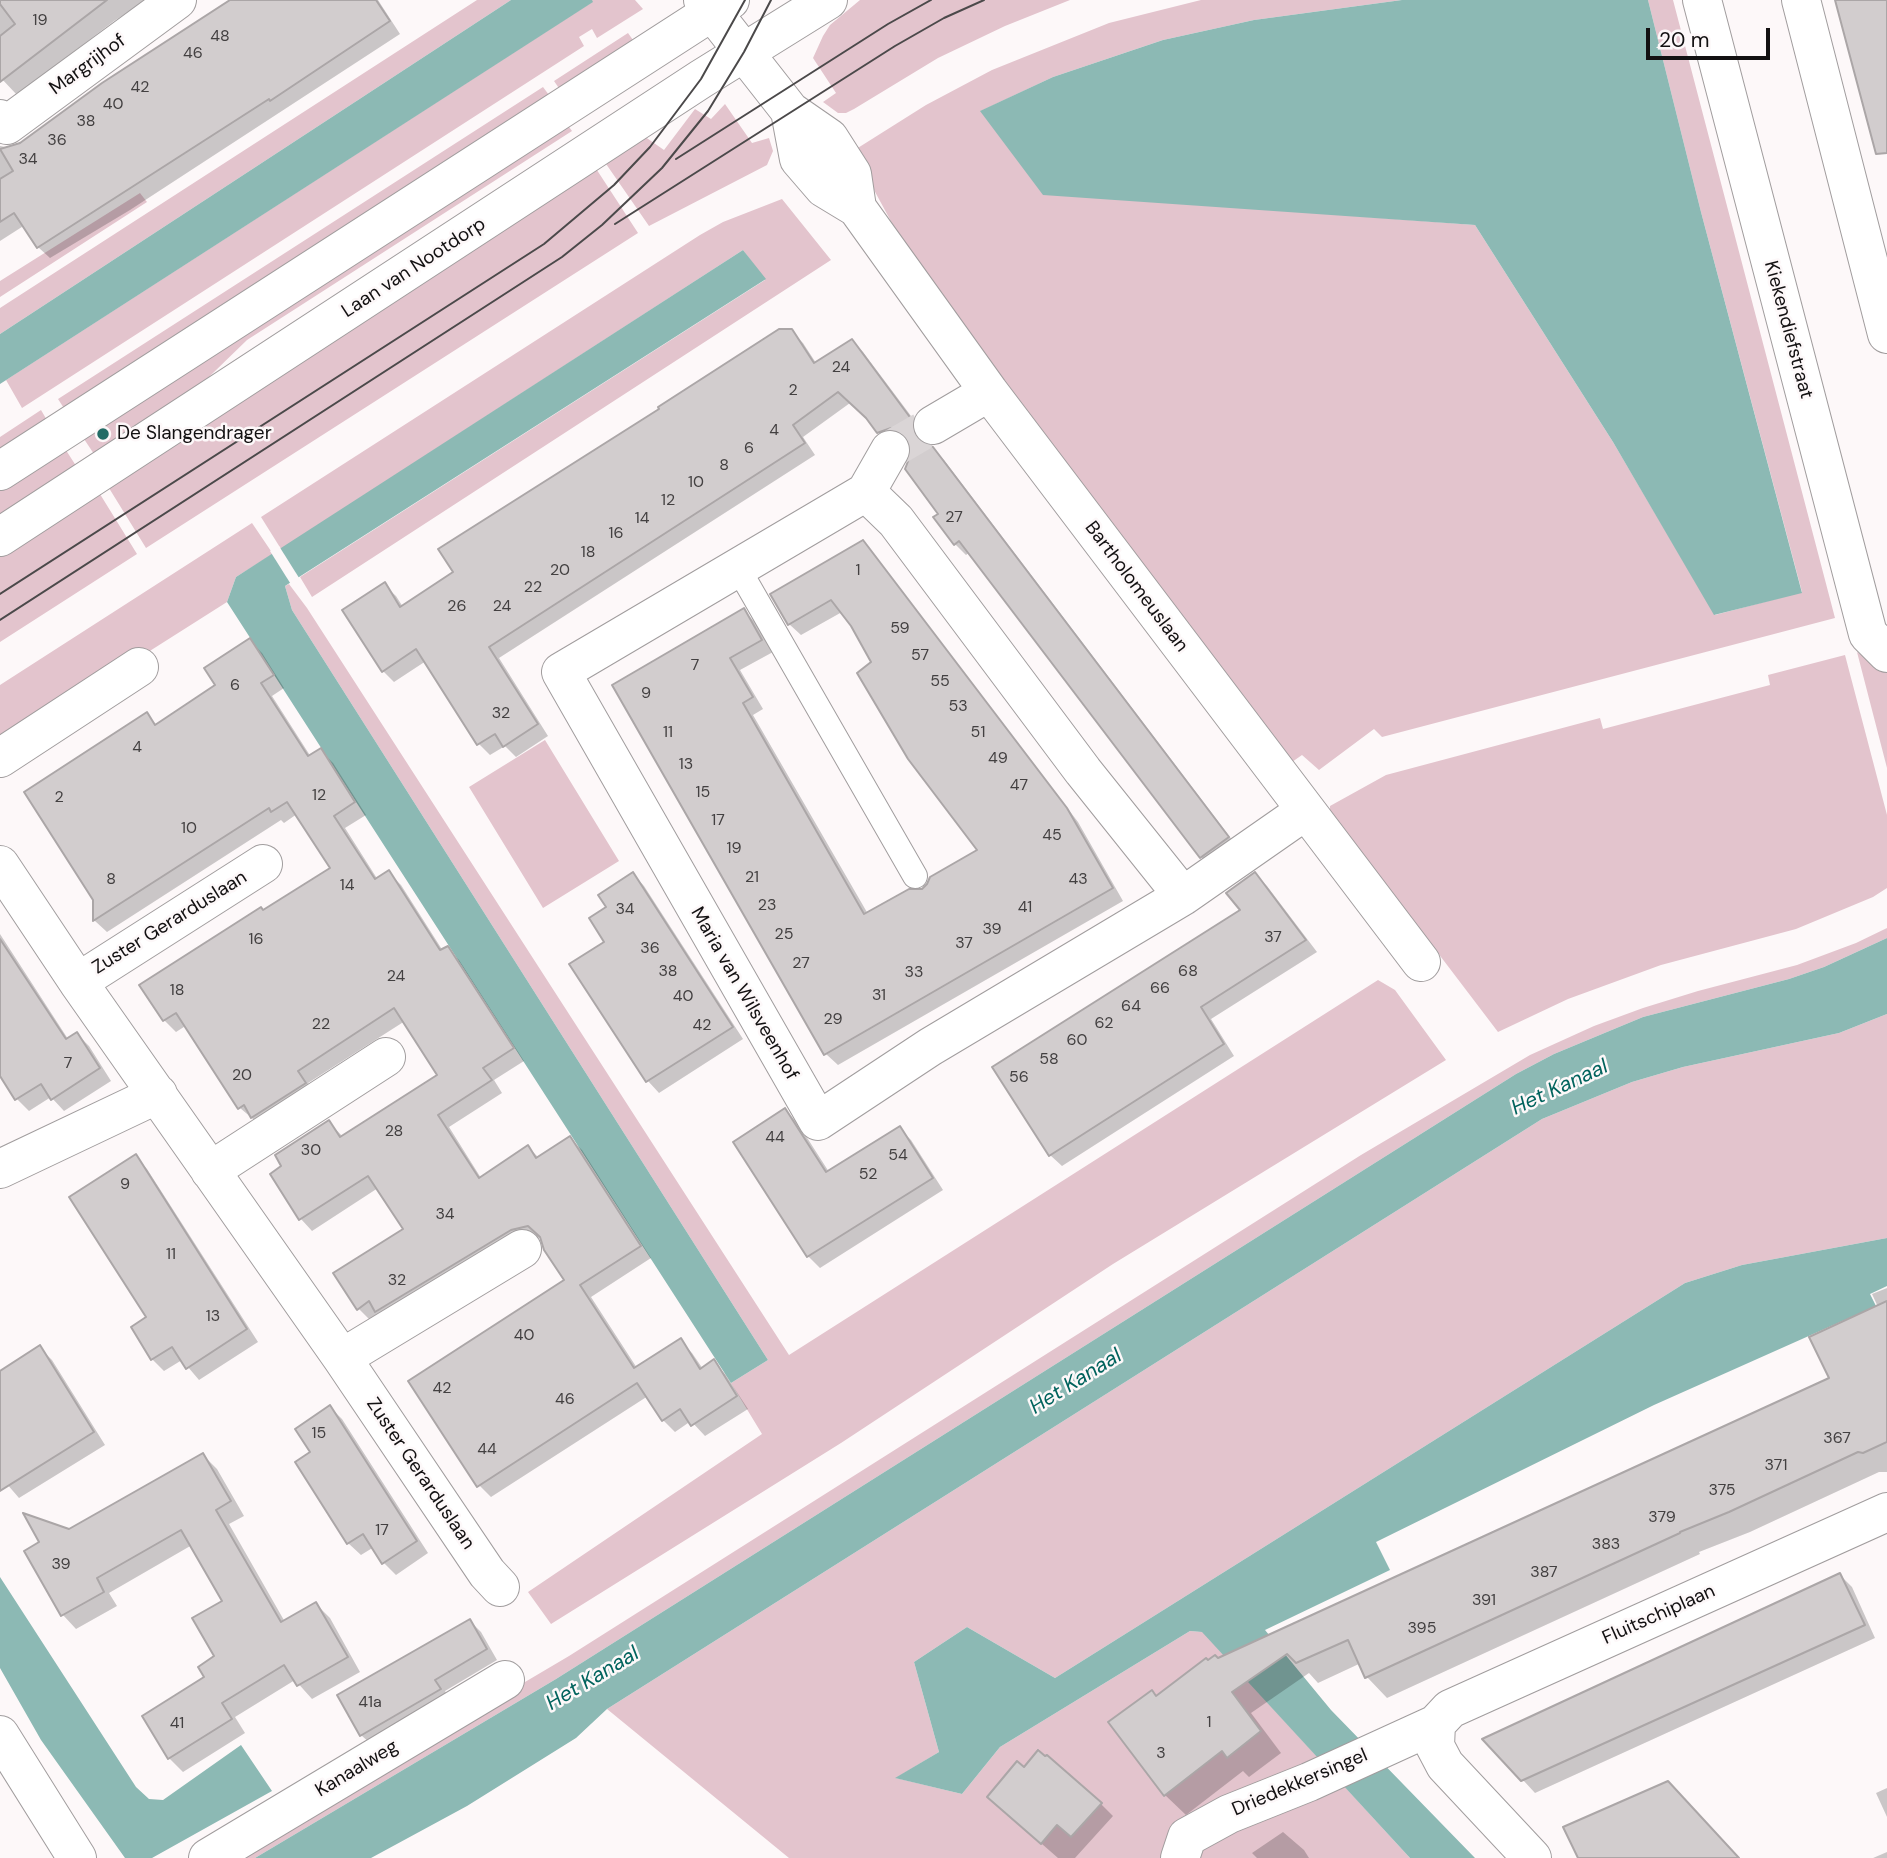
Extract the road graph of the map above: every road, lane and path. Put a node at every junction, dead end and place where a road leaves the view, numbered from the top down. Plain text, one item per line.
1 (177, 0) edge
2 (828, 0) edge
3 (1702, 0) edge
4 (1801, 0) edge
5 (715, 4) edge
6 (744, 52) junction
7 (0, 119) edge
8 (1887, 334) edge
9 (989, 392) junction
10 (933, 425) tunnel mouth
11 (890, 450) tunnel mouth
12 (0, 471) edge
13 (866, 492) junction
14 (0, 537) edge
15 (738, 568) junction
16 (1887, 653) edge
17 (139, 667) dead end
18 (0, 758) edge
19 (1305, 811) junction
20 (263, 864) dead end
21 (0, 865) edge
22 (915, 876) dead end
23 (1183, 895) junction
24 (1421, 962) dead end
25 (78, 982) junction
26 (386, 1057) dead end
27 (158, 1094) junction
28 (0, 1169) edge
29 (210, 1171) junction
30 (522, 1250) dead end
31 (342, 1358) junction
32 (1887, 1511) edge
33 (500, 1587) dead end
34 (505, 1679) dead end
35 (1436, 1724) junction
36 (0, 1735) edge
37 (77, 1858) edge
38 (208, 1858) edge
39 (1180, 1858) edge
40 (1532, 1858) edge

1 - 7 street, Margrijhof
2 - 6 street, Laan van Nootdorp
3 - 16 street, Kiekendiefstraat
4 - 8 street
5 - 6 street, Bartholomeuslaan
5 - 12 street
6 - 9 street, Bartholomeuslaan
6 - 14 street, Laan van Nootdorp
9 - 10 street
9 - 19 street, Bartholomeuslaan
11 - 13 street, Maria van Wilsveenhof
13 - 15 street, Maria van Wilsveenhof
13 - 23 street
15 - 22 lane
15 - 23 street, Maria van Wilsveenhof
17 - 18 street
19 - 23 street, Maria van Wilsveenhof
19 - 24 street, Bartholomeuslaan
20 - 25 street, Zuster Gerarduslaan
21 - 25 street, Zuster Gerarduslaan
25 - 27 street, Zuster Gerarduslaan
26 - 29 street
27 - 28 street
27 - 29 street, Zuster Gerarduslaan
29 - 31 street, Zuster Gerarduslaan
30 - 31 street
31 - 33 street, Zuster Gerarduslaan
32 - 35 street, Fluitschiplaan
34 - 38 street, Kanaalweg
35 - 39 street, Driedekkersingel
35 - 40 street
36 - 37 street

